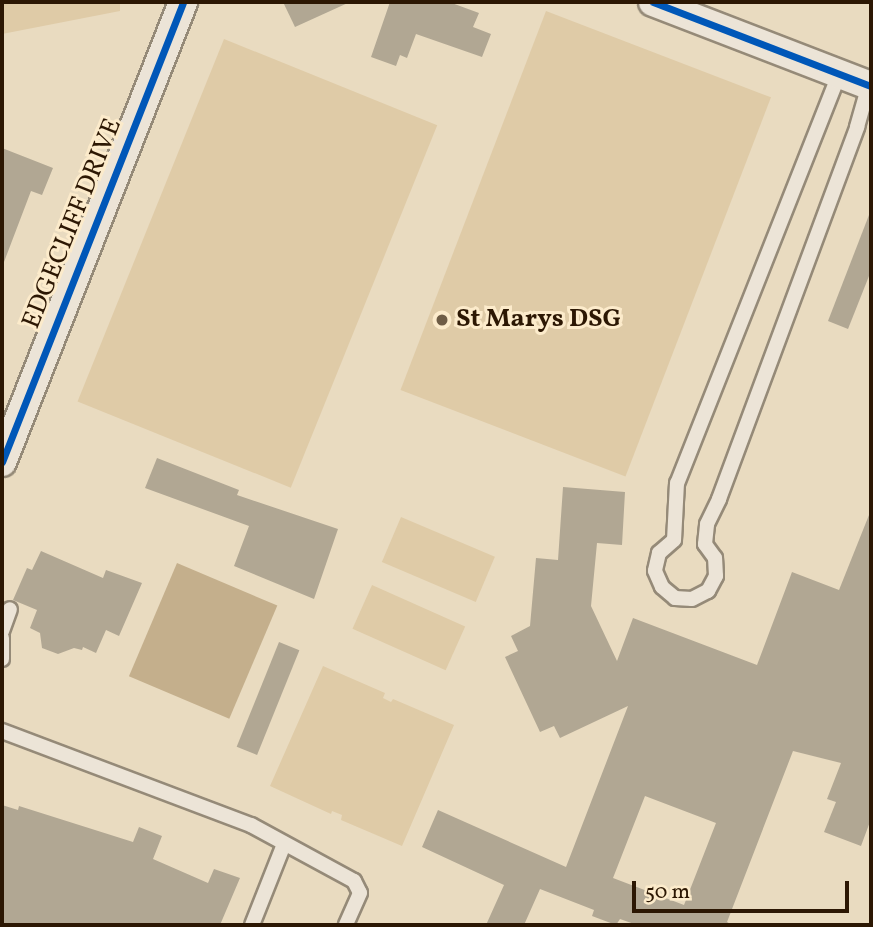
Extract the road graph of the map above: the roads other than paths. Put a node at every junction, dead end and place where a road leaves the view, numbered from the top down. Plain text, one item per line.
1 (183, 2) edge
2 (653, 2) edge
3 (840, 72) junction
4 (870, 85) edge
5 (2, 462) edge
6 (10, 609) dead end
7 (2, 631) edge
8 (2, 638) edge
9 (2, 659) edge
10 (2, 731) edge
11 (284, 844) junction
12 (252, 925) edge
13 (346, 925) edge

1 - 5 street, EDGECLIFF DRIVE
2 - 3 street
3 - 4 street
3 - 4 lane
6 - 7 lane
8 - 9 lane
10 - 11 lane
11 - 12 lane
11 - 13 lane

